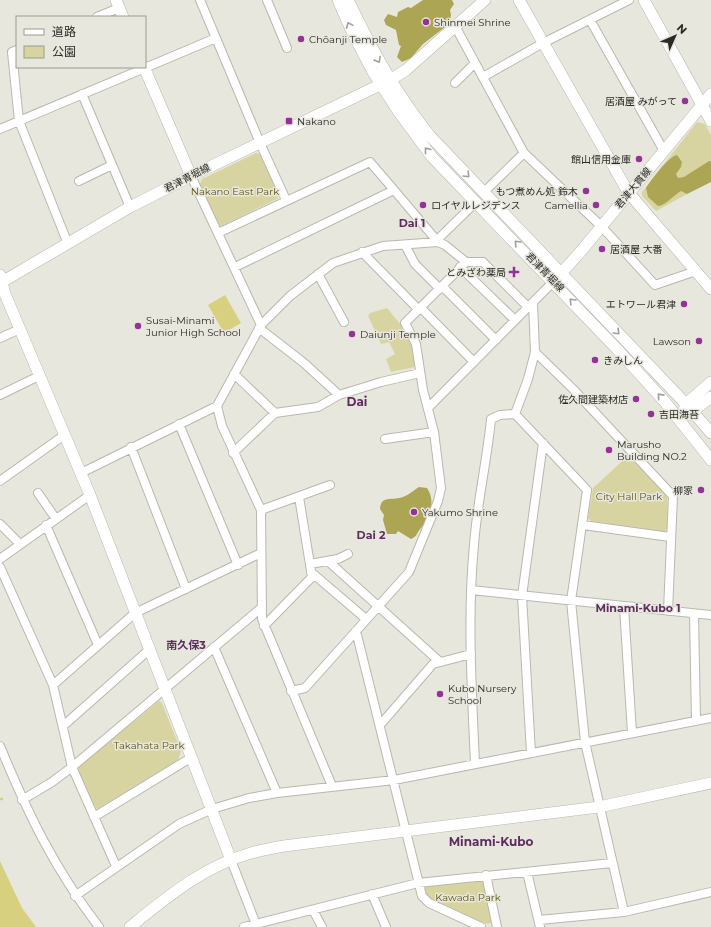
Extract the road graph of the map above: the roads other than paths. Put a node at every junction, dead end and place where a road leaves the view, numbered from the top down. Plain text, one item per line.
1 (200, 0) edge
2 (266, 0) edge
3 (338, 0) edge
4 (348, 0) edge
5 (485, 0) edge
6 (519, 0) edge
7 (629, 0) edge
8 (644, 0) edge
9 (119, 8) edge
10 (99, 16) edge
11 (590, 20) junction
12 (455, 26) junction
13 (216, 38) junction
14 (544, 43) junction
15 (287, 48) dead end
16 (16, 50) edge
17 (475, 63) junction
18 (146, 67) edge
19 (144, 68) edge
20 (483, 77) junction
21 (385, 82) junction
22 (455, 83) dead end
23 (82, 94) junction
24 (711, 94) edge
25 (702, 105) junction
26 (18, 121) junction
27 (711, 121) edge
28 (0, 129) edge
29 (260, 143) junction
30 (664, 151) junction
31 (524, 153) junction
32 (112, 165) junction
33 (190, 176) junction
34 (79, 181) dead end
35 (394, 190) junction
36 (483, 192) junction
37 (628, 192) junction
38 (286, 200) junction
39 (476, 202) junction
40 (130, 207) junction
41 (602, 227) junction
42 (218, 233) junction
43 (437, 241) junction
44 (68, 244) junction
45 (405, 244) junction
46 (362, 252) junction
47 (463, 265) junction
48 (235, 267) junction
49 (696, 271) junction
50 (318, 274) junction
51 (557, 278) junction
52 (1, 280) edge
53 (441, 288) junction
54 (711, 289) edge
55 (531, 305) junction
56 (420, 309) junction
57 (515, 320) junction
58 (344, 322) dead end
59 (260, 327) junction
60 (20, 329) junction
61 (0, 338) edge
62 (496, 340) junction
63 (535, 352) junction
64 (474, 362) junction
65 (420, 373) junction
66 (234, 374) junction
67 (39, 376) junction
68 (711, 382) edge
69 (0, 395) edge
70 (339, 395) junction
71 (711, 397) edge
72 (217, 406) junction
73 (428, 408) junction
74 (690, 408) junction
75 (275, 413) junction
76 (515, 414) junction
77 (679, 419) junction
78 (179, 424) junction
79 (434, 432) junction
80 (711, 433) edge
81 (63, 436) junction
82 (385, 439) dead end
83 (543, 443) junction
84 (131, 447) junction
85 (233, 453) junction
86 (711, 460) edge
87 (81, 473) junction
88 (0, 481) edge
89 (330, 485) dead end
90 (38, 493) dead end
91 (90, 495) junction
92 (299, 497) junction
93 (261, 510) junction
94 (56, 519) junction
95 (0, 524) edge
96 (46, 525) junction
97 (583, 525) junction
98 (670, 537) junction
99 (20, 544) junction
100 (261, 554) junction
101 (348, 554) dead end
102 (0, 559) edge
103 (328, 561) junction
104 (238, 564) junction
105 (0, 568) edge
106 (310, 568) junction
107 (186, 589) junction
108 (471, 590) junction
109 (522, 596) junction
110 (572, 601) junction
111 (378, 606) junction
112 (624, 607) junction
113 (261, 608) junction
114 (668, 611) junction
115 (135, 613) junction
116 (694, 614) junction
117 (711, 616) edge
118 (366, 619) junction
119 (264, 626) junction
120 (356, 631) junction
121 (98, 645) junction
122 (214, 648) junction
123 (150, 649) junction
124 (471, 654) junction
125 (440, 662) junction
126 (54, 685) junction
127 (165, 688) junction
128 (292, 691) junction
129 (711, 718) edge
130 (696, 721) junction
131 (380, 725) junction
132 (63, 726) junction
133 (632, 733) junction
134 (585, 742) junction
135 (0, 746) edge
136 (531, 753) junction
137 (192, 757) junction
138 (475, 764) junction
139 (72, 767) junction
140 (394, 780) junction
141 (711, 783) edge
142 (332, 786) junction
143 (277, 793) junction
144 (22, 800) junction
145 (599, 807) junction
146 (212, 809) junction
147 (94, 817) junction
148 (407, 831) junction
149 (231, 860) junction
150 (612, 863) junction
151 (116, 866) junction
152 (527, 872) junction
153 (486, 874) junction
154 (418, 883) junction
155 (711, 892) edge
156 (372, 894) junction
157 (75, 896) junction
158 (313, 910) junction
159 (624, 912) junction
160 (540, 923) edge
161 (256, 926) edge
162 (99, 927) edge
163 (130, 927) edge
164 (244, 927) edge
165 (322, 927) edge
166 (386, 927) edge
167 (481, 927) edge
168 (497, 927) edge

1 - 13 street
2 - 15 street
21 -> 3 street
4 -> 21 street
5 - 12 street
6 - 14 street
7 - 11 street
8 - 25 street
9 - 10 street
11 - 14 street
11 - 30 street
12 - 17 street
12 - 21 street
13 - 18 street
13 - 29 street
14 - 20 street
14 - 37 street
16 - 26 street
17 - 20 street
17 - 22 street
19 - 23 street
19 - 33 street
20 - 31 street
21 - 29 street, 君津青堀線
21 -> 36 street, 君津青堀線
39 -> 21 street, 君津青堀線
23 - 26 street
23 - 32 street
24 - 25 street, 君津大貫線
25 - 27 street
25 - 30 street, 君津大貫線
26 - 28 street
26 - 44 street
29 - 33 street, 君津青堀線
29 - 38 street
30 - 37 street, 君津大貫線
31 - 36 street
31 - 41 street
32 - 34 street
32 - 40 street
33 - 40 street, 君津青堀線
33 - 42 street
35 - 38 street
35 - 43 street
35 - 48 street
36 - 51 street, 君津青堀線
37 - 41 street, 君津大貫線
37 - 49 street
38 - 42 street
39 - 43 street
51 -> 39 street, 君津青堀線
40 - 44 street, 君津青堀線
41 - 49 street
41 - 51 street, 君津大貫線
42 - 48 street
43 - 45 street
43 - 47 street
44 - 52 street, 君津青堀線
45 - 46 street
45 - 53 street
46 - 50 street
46 - 56 street
47 - 53 street
47 - 55 street
47 - 57 street
48 - 59 street
49 - 54 street
50 - 58 street
50 - 59 street
51 - 55 street
51 -> 74 street, 君津青堀線
77 -> 51 street, 君津青堀線
52 - 60 street
53 - 56 street
53 - 62 street
55 - 57 street
55 - 63 street
56 - 64 street
56 - 65 street
57 - 62 street
59 - 66 street
59 - 70 street
60 - 61 street
60 - 67 street
62 - 64 street
63 - 76 street
63 - 98 street
64 - 73 street
65 - 70 street
65 - 73 street
66 - 72 street
66 - 75 street
67 - 69 street
67 - 81 street
68 - 74 street
70 - 75 street
71 - 74 street
72 - 78 street
72 - 85 street
73 - 79 street
74 - 77 street
74 - 80 street, 君津青堀線
75 - 85 street
76 - 83 street
76 - 108 street
77 - 86 street, 君津青堀線
78 - 84 street
78 - 104 street
79 - 82 street
79 - 111 street
81 - 87 street
81 - 88 street
83 - 97 street
83 - 109 street
84 - 87 street
84 - 107 street
85 - 93 street
87 - 91 street
89 - 92 street
90 - 94 street
91 - 94 street
91 - 115 street
92 - 93 street
92 - 106 street
93 - 100 street
94 - 96 street
95 - 99 street
96 - 99 street
96 - 121 street
97 - 98 street
97 - 110 street
98 - 114 street
99 - 102 street
100 - 104 street
100 - 113 street
101 - 103 street
103 - 106 street
103 - 111 street
104 - 107 street
105 - 126 street
106 - 118 street
106 - 119 street
107 - 115 street
108 - 109 street
108 - 124 street
109 - 110 street
109 - 136 street
110 - 112 street
110 - 134 street
111 - 118 street
111 - 125 street
112 - 114 street
112 - 133 street
113 - 119 street
113 - 122 street
114 - 116 street
115 - 121 street
115 - 123 street
116 - 117 street
116 - 130 street
118 - 120 street
119 - 128 street
120 - 128 street
120 - 131 street
121 - 126 street
122 - 127 street
122 - 143 street
123 - 127 street
123 - 132 street
124 - 125 street
124 - 138 street
125 - 131 street
126 - 132 street
127 - 137 street
127 - 139 street
128 - 142 street
129 - 130 street
130 - 133 street
131 - 140 street
132 - 139 street
133 - 134 street
134 - 136 street
134 - 145 street
135 - 144 street
136 - 138 street
137 - 146 street
137 - 147 street
138 - 140 street
139 - 144 street
139 - 147 street
140 - 142 street
140 - 148 street
141 - 145 street
142 - 143 street
143 - 146 street
144 - 157 street
145 - 148 street
145 - 150 street
146 - 149 street
146 - 151 street
147 - 151 street
148 - 149 street
148 - 154 street
149 - 161 street
149 - 163 street
150 - 152 street
150 - 159 street
151 - 157 street
152 - 153 street
152 - 160 street
153 - 154 street
153 - 168 street
154 - 156 street
154 - 167 street
155 - 159 street
156 - 158 street
156 - 166 street
157 - 162 street
158 - 161 street
158 - 165 street
159 - 160 street
161 - 164 street

